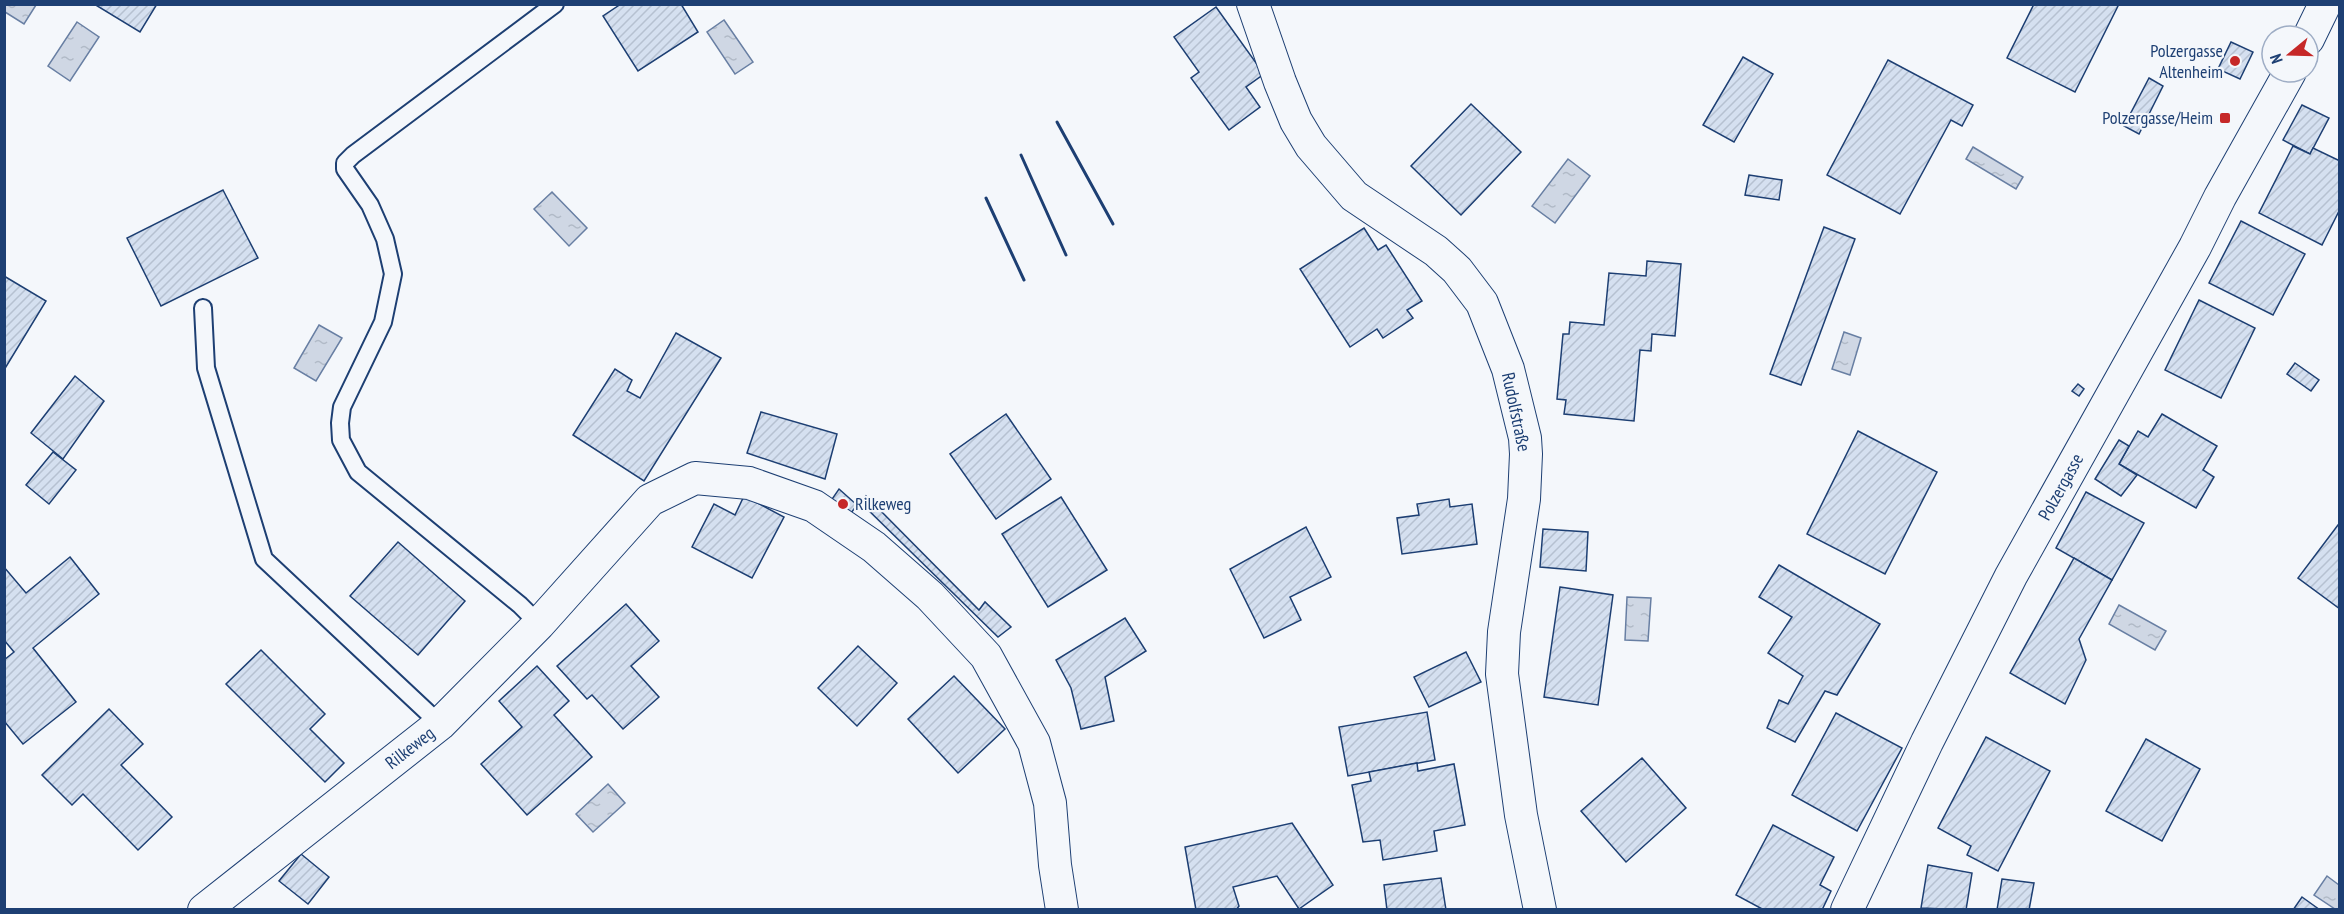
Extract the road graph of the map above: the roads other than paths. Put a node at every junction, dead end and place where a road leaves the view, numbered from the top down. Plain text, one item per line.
1 (555, 4) edge
2 (1253, 4) edge
3 (2325, 4) edge
4 (2315, 24) edge
5 (2283, 84) edge
6 (203, 308) dead end
7 (539, 624) junction
8 (440, 724) junction
9 (204, 909) edge
10 (1062, 909) edge
11 (1540, 909) edge
12 (1847, 909) edge

1 - 7 lane
2 - 11 street, Rudolfstraße
3 - 4 street
5 - 12 street, Polzergasse
6 - 8 lane
7 - 8 street, Rilkeweg
7 - 10 street, Rilkeweg
8 - 9 street, Rilkeweg

